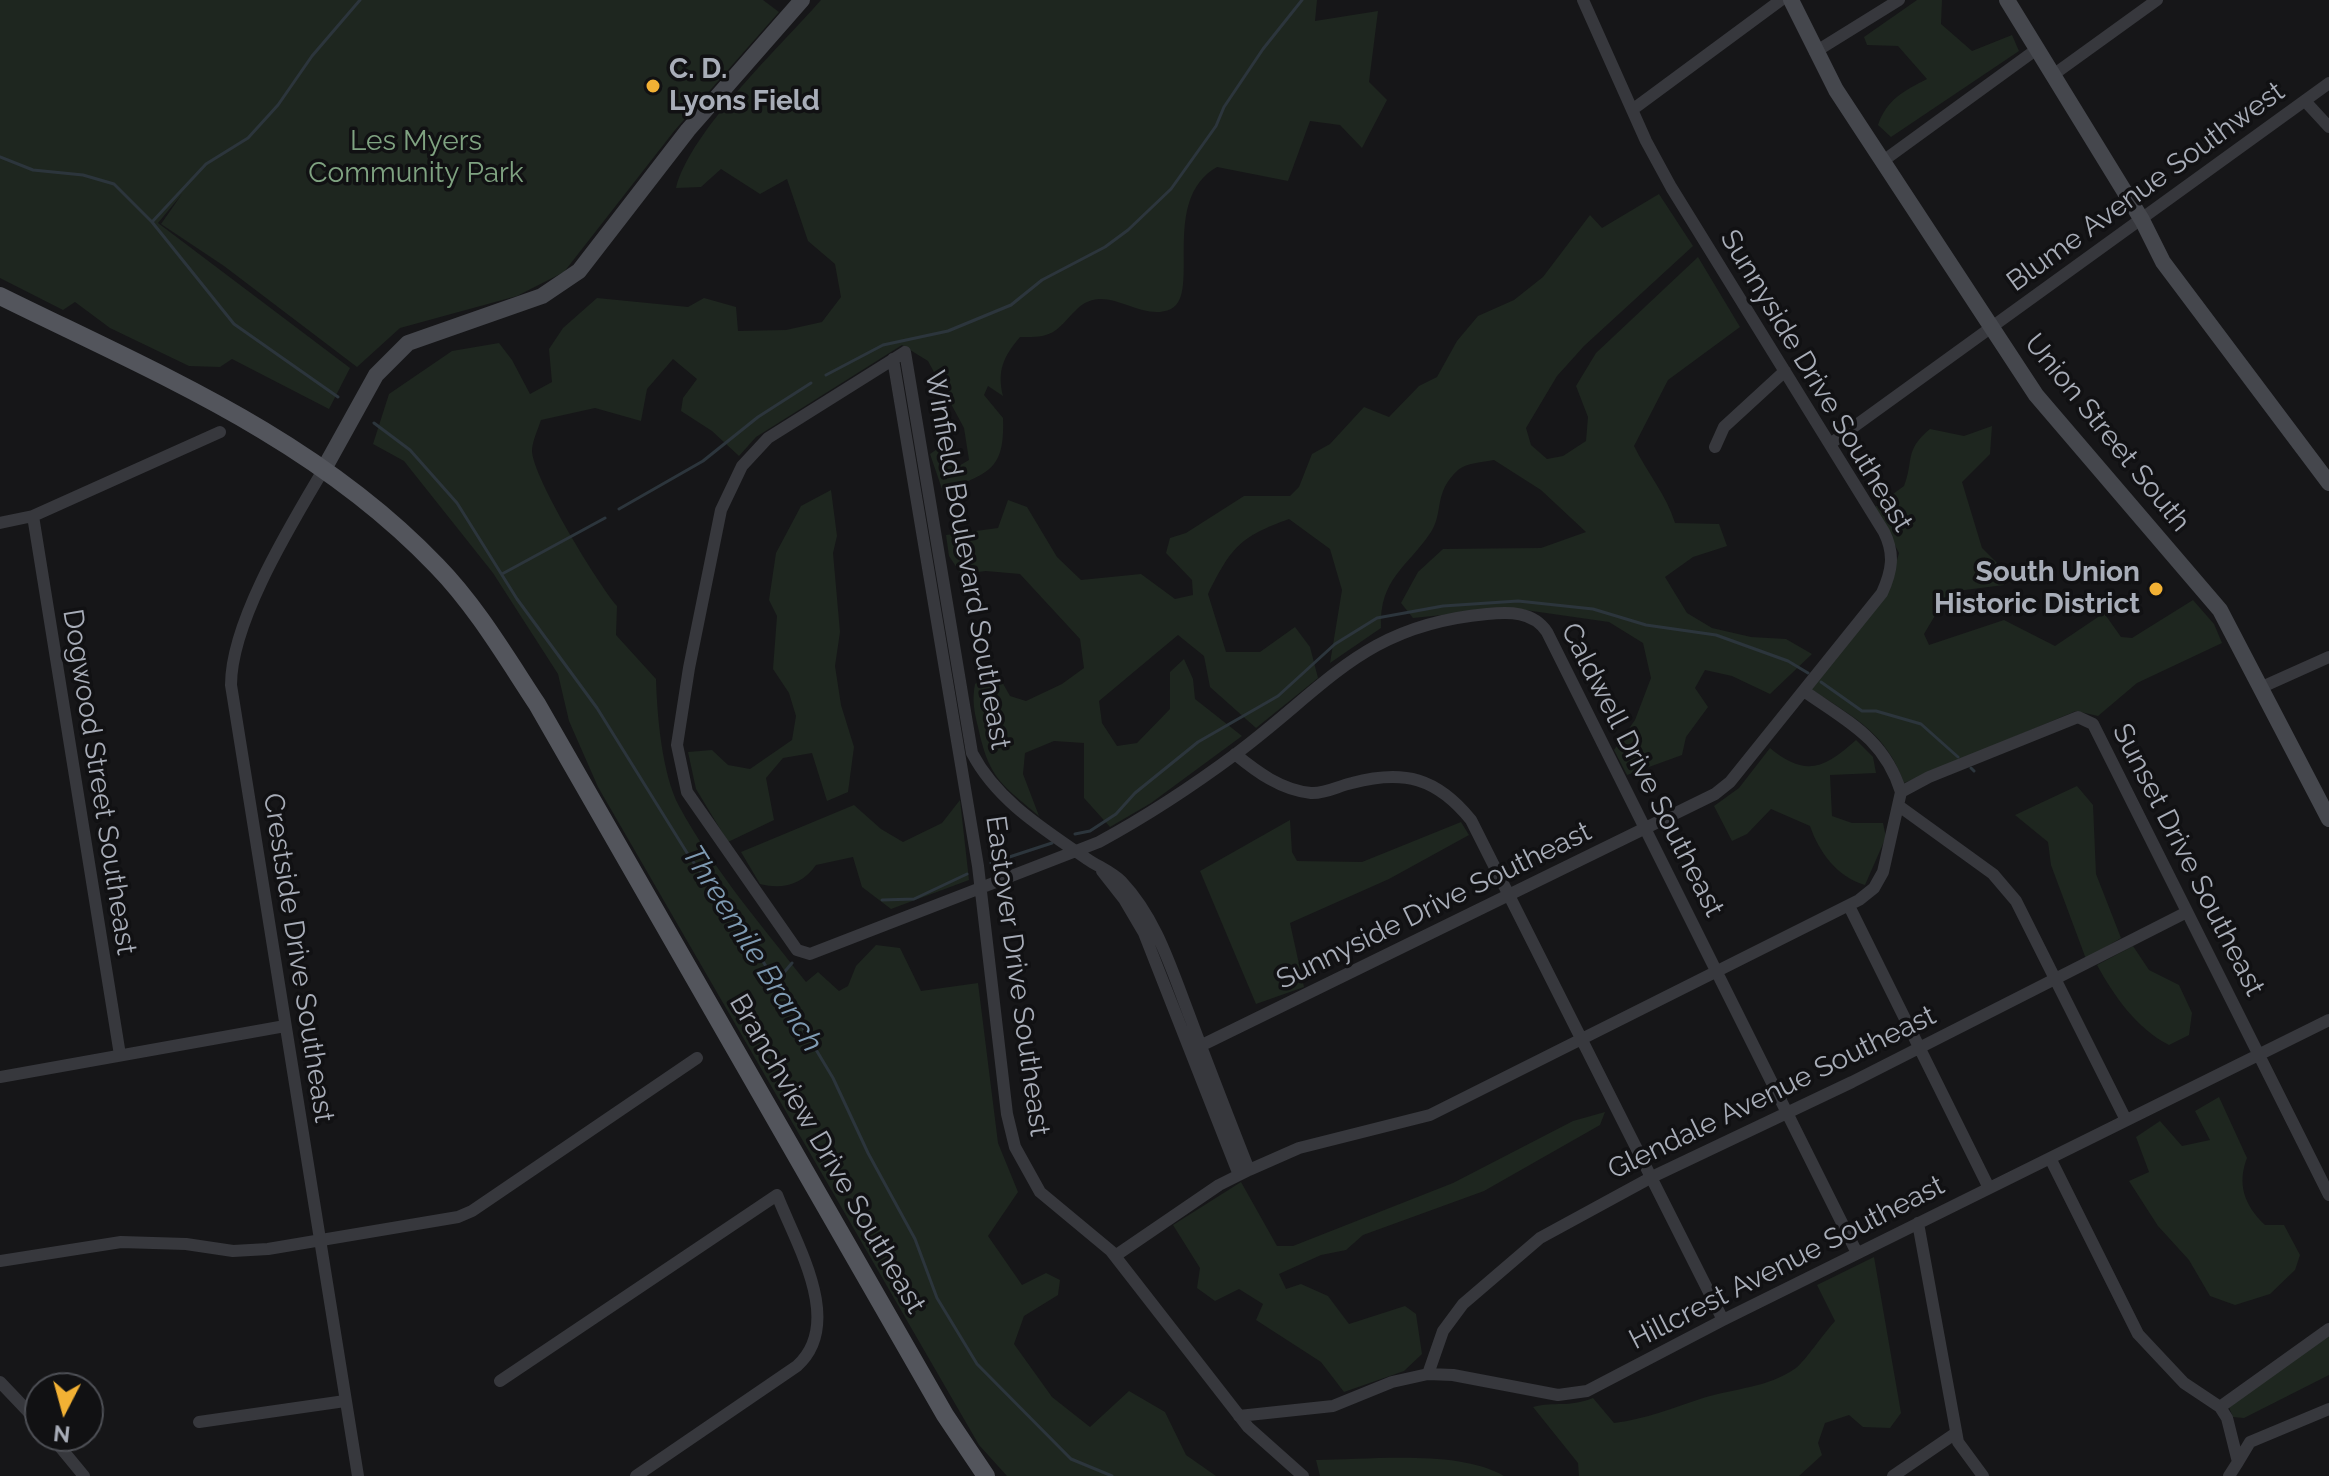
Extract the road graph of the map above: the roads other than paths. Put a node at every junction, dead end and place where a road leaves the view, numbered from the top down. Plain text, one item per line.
1 (802, 0) edge
2 (1583, 0) edge
3 (1781, 0) edge
4 (1791, 0) edge
5 (1899, 0) edge
6 (2007, 0) edge
7 (2157, 0) edge
8 (2037, 49) junction
9 (1815, 52) junction
10 (2053, 75) junction
11 (2329, 83) edge
12 (2305, 101) junction
13 (1632, 110) junction
14 (2329, 127) edge
15 (1883, 161) junction
16 (2142, 220) junction
17 (0, 296) edge
18 (1990, 329) junction
19 (893, 359) junction
20 (1785, 371) junction
21 (220, 432) dead end
22 (1830, 444) junction
23 (1715, 447) dead end
24 (325, 467) junction
25 (2329, 483) edge
26 (33, 516) junction
27 (0, 523) edge
28 (2329, 657) edge
29 (2262, 687) junction
30 (1804, 691) junction
31 (1235, 754) junction
32 (960, 755) joint
33 (1905, 789) junction
34 (1899, 806) junction
35 (2329, 819) edge
36 (1645, 830) junction
37 (1076, 851) junction
38 (981, 887) junction
39 (1511, 895) junction
40 (1849, 906) junction
41 (2187, 912) junction
42 (1716, 971) junction
43 (2054, 979) junction
44 (2329, 1020) edge
45 (285, 1026) junction
46 (1583, 1038) junction
47 (1196, 1048) junction
48 (1920, 1048) junction
49 (120, 1055) junction
50 (2259, 1055) junction
51 (697, 1058) dead end
52 (0, 1077) edge
53 (1786, 1113) junction
54 (2126, 1120) junction
55 (2050, 1158) junction
56 (1244, 1173) junction
57 (1652, 1177) junction
58 (1989, 1188) junction
59 (2329, 1195) edge
60 (1918, 1223) junction
61 (319, 1241) junction
62 (1857, 1253) junction
63 (1115, 1256) junction
64 (0, 1261) edge
65 (1723, 1320) junction
66 (2329, 1329) edge
67 (1428, 1374) junction
68 (500, 1381) dead end
69 (0, 1382) edge
70 (345, 1401) junction
71 (24, 1407) edge
72 (2220, 1407) junction
73 (2329, 1409) edge
74 (1239, 1416) junction
75 (199, 1422) dead end
76 (1956, 1433) junction
77 (64, 1452) edge
78 (2234, 1471) edge
79 (84, 1476) edge
80 (358, 1476) edge
81 (636, 1476) edge
82 (986, 1476) edge
83 (1303, 1476) edge
84 (1893, 1476) edge
85 (1983, 1476) edge

1 - 24 street
2 - 13 street, Sunnyside Drive Southeast
3 - 13 street
4 - 9 street, Union Street South
5 - 9 street
6 - 8 street
7 - 10 street
8 - 10 street
8 - 15 street
9 - 15 street, Union Street South
10 - 16 street
11 - 12 street, Blume Avenue Southwest
12 - 14 street
12 - 16 street, Blume Avenue Southwest
13 - 20 street, Sunnyside Drive Southeast
15 - 18 street, Union Street South
16 - 18 street, Blume Avenue Southwest
16 - 25 street
17 - 24 main road, Branchview Drive Southeast
18 - 22 street, Blume Avenue Southwest
18 - 29 street, Union Street South
19 - 32 street, Winfield Boulevard Southeast
19 - 37 street, Winfield Boulevard Southeast
19 - 38 street, Caldwell Drive Southeast
20 - 22 street, Sunnyside Drive Southeast
20 - 23 street
21 - 26 street
22 - 30 street, Sunnyside Drive Southeast
24 - 45 street, Crestside Drive Southeast
24 - 82 main road, Branchview Drive Southeast
26 - 27 street
26 - 49 street, Dogwood Street Southeast
28 - 29 street
29 - 35 street, Union Street South
30 - 33 street
30 - 36 street, Sunnyside Drive Southeast
31 - 36 street, Caldwell Drive Southeast
31 - 37 street, Caldwell Drive Southeast
31 - 39 street
32 - 38 street, Eastover Drive Southeast
33 - 34 street
33 - 41 street, Sunset Drive Southeast
34 - 40 street
34 - 43 street
36 - 39 street, Sunnyside Drive Southeast
36 - 42 street, Caldwell Drive Southeast
37 - 38 street, Caldwell Drive Southeast
37 - 47 street, Winfield Boulevard Southeast
38 - 63 street, Eastover Drive Southeast
39 - 46 street
39 - 47 street, Sunnyside Drive Southeast
40 - 42 street
40 - 48 street
41 - 43 street, Glendale Avenue Southeast
41 - 50 street, Sunset Drive Southeast
42 - 46 street
42 - 53 street, Caldwell Drive Southeast
43 - 48 street, Glendale Avenue Southeast
43 - 54 street
44 - 50 street, Hillcrest Avenue Southeast
45 - 49 street
45 - 61 street, Crestside Drive Southeast
46 - 56 street
46 - 57 street
47 - 56 street, Winfield Boulevard Southeast
48 - 53 street, Glendale Avenue Southeast
48 - 58 street
49 - 52 street
50 - 54 street, Hillcrest Avenue Southeast
50 - 59 street, Sunset Drive Southeast
51 - 61 street
53 - 57 street, Glendale Avenue Southeast
53 - 62 street, Caldwell Drive Southeast
54 - 55 street, Hillcrest Avenue Southeast
55 - 58 street, Hillcrest Avenue Southeast
55 - 72 street
56 - 63 street
57 - 65 street
57 - 67 street, Glendale Avenue Southeast
58 - 60 street, Hillcrest Avenue Southeast
60 - 62 street, Hillcrest Avenue Southeast
60 - 76 street
61 - 64 street
61 - 70 street, Crestside Drive Southeast
62 - 65 street, Hillcrest Avenue Southeast
63 - 74 street, Eastover Drive Southeast
65 - 67 street, Hillcrest Avenue Southeast
66 - 72 street
67 - 74 street, Hillcrest Avenue Southeast
68 - 81 street
69 - 71 street
70 - 75 street
70 - 80 street, Crestside Drive Southeast
72 - 78 street
73 - 78 street
74 - 83 street, Eastover Drive Southeast
76 - 84 street
76 - 85 street
77 - 79 street

